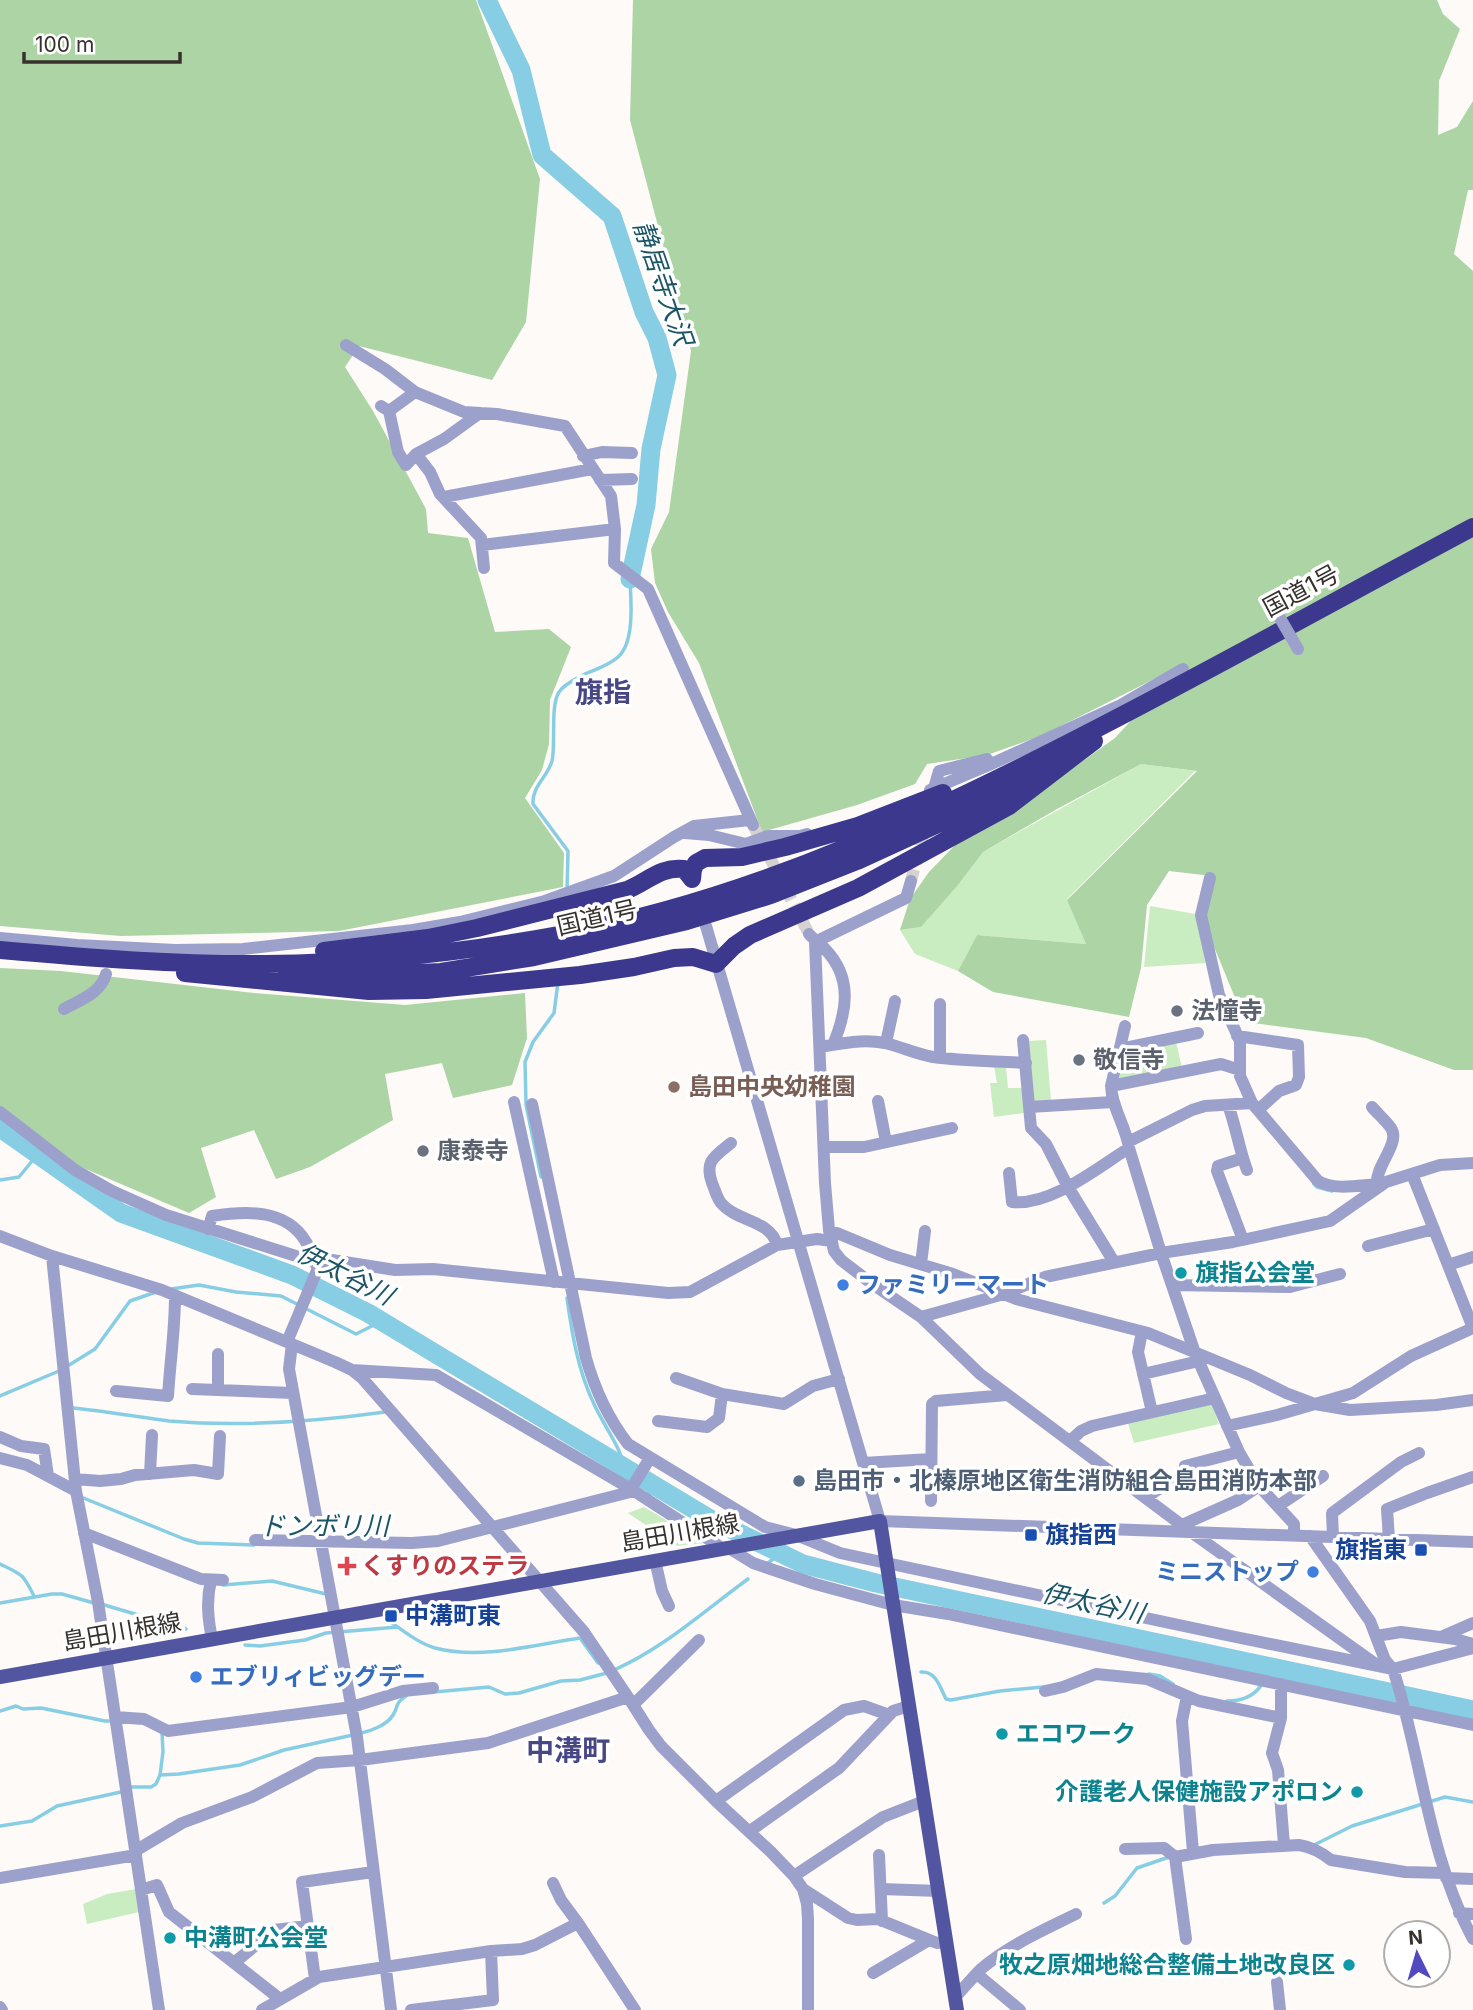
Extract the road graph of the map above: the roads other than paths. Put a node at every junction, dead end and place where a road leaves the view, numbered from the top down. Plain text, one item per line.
1 (346, 345) dead end
2 (415, 392) junction
3 (480, 413) junction
4 (632, 453) dead end
5 (416, 454) junction
6 (583, 456) junction
7 (596, 475) junction
8 (632, 479) dead end
9 (444, 497) junction
10 (1473, 527) edge
11 (615, 529) junction
12 (482, 545) junction
13 (484, 568) dead end
14 (1277, 613) dead end
15 (1298, 649) dead end
16 (1183, 669) dead end
17 (1088, 739) junction
18 (989, 765) junction
19 (936, 785) dead end
20 (681, 833) junction
21 (1210, 878) dead end
22 (911, 881) tunnel mouth
23 (706, 926) dead end
24 (0, 938) edge
25 (812, 938) junction
26 (0, 950) edge
27 (0, 959) edge
28 (208, 963) junction
29 (716, 964) junction
30 (146, 970) junction
31 (106, 974) dead end
32 (895, 1001) dead end
33 (940, 1004) dead end
34 (64, 1009) dead end
35 (1125, 1026) dead end
36 (1198, 1033) dead end
37 (1237, 1036) junction
38 (1023, 1040) dead end
39 (886, 1043) junction
40 (826, 1046) junction
41 (1120, 1049) junction
42 (940, 1058) junction
43 (1026, 1063) junction
44 (1240, 1070) junction
45 (1111, 1086) junction
46 (878, 1101) dead end
47 (514, 1102) dead end
48 (1113, 1102) junction
49 (532, 1104) dead end
50 (1228, 1105) junction
51 (1029, 1107) junction
52 (1255, 1107) junction
53 (1372, 1107) dead end
54 (0, 1112) edge
55 (951, 1128) dead end
56 (886, 1142) junction
57 (731, 1143) dead end
58 (1128, 1145) junction
59 (824, 1147) junction
60 (1473, 1163) edge
61 (1009, 1173) dead end
62 (1412, 1174) junction
63 (1379, 1184) junction
64 (1068, 1187) junction
65 (208, 1229) junction
66 (1434, 1229) junction
67 (925, 1231) dead end
68 (0, 1236) edge
69 (831, 1237) junction
70 (798, 1240) junction
71 (1243, 1240) junction
72 (777, 1245) junction
73 (1368, 1247) dead end
74 (1161, 1253) junction
75 (52, 1256) junction
76 (1473, 1257) edge
77 (1114, 1262) junction
78 (922, 1264) junction
79 (1448, 1265) junction
80 (316, 1267) junction
81 (1340, 1274) dead end
82 (554, 1282) junction
83 (571, 1284) junction
84 (1172, 1285) junction
85 (1003, 1294) junction
86 (175, 1296) junction
87 (921, 1317) junction
88 (1473, 1328) edge
89 (1142, 1332) junction
90 (290, 1343) junction
91 (218, 1354) dead end
92 (1197, 1357) junction
93 (352, 1370) junction
94 (1143, 1374) junction
95 (676, 1378) dead end
96 (839, 1379) junction
97 (192, 1389) dead end
98 (218, 1390) junction
99 (116, 1391) dead end
100 (293, 1393) junction
101 (722, 1394) junction
102 (1007, 1395) junction
103 (1215, 1398) junction
104 (1473, 1401) edge
105 (1315, 1404) junction
106 (1152, 1412) junction
107 (659, 1421) dead end
108 (1227, 1426) junction
109 (152, 1435) dead end
110 (220, 1436) dead end
111 (0, 1437) edge
112 (1070, 1441) junction
113 (1239, 1452) junction
114 (1419, 1453) dead end
115 (0, 1458) edge
116 (650, 1458) junction
117 (931, 1460) junction
118 (863, 1463) junction
119 (150, 1474) junction
120 (48, 1476) junction
121 (1323, 1476) dead end
122 (1473, 1477) edge
123 (76, 1485) junction
124 (1259, 1486) junction
125 (632, 1490) junction
126 (1146, 1498) junction
127 (931, 1501) dead end
128 (1278, 1506) junction
129 (880, 1521) junction
130 (493, 1528) junction
131 (1187, 1529) junction
132 (84, 1532) junction
133 (796, 1535) junction
134 (1294, 1536) junction
135 (1310, 1536) junction
136 (1333, 1537) junction
137 (1389, 1539) junction
138 (255, 1540) dead end
139 (321, 1542) junction
140 (1473, 1542) edge
141 (727, 1547) junction
142 (655, 1560) junction
143 (888, 1565) junction
144 (538, 1581) junction
145 (893, 1603) junction
146 (669, 1606) dead end
147 (1473, 1623) edge
148 (338, 1628) junction
149 (1376, 1636) junction
150 (1441, 1637) junction
151 (212, 1639) junction
152 (699, 1640) dead end
153 (1473, 1646) edge
154 (106, 1658) junction
155 (1377, 1666) junction
156 (1394, 1671) junction
157 (0, 1677) edge
158 (1281, 1684) junction
159 (433, 1688) dead end
160 (1045, 1691) dead end
161 (1187, 1696) junction
162 (631, 1701) junction
163 (909, 1706) junction
164 (352, 1707) junction
165 (1403, 1708) junction
166 (889, 1715) junction
167 (114, 1717) junction
168 (1281, 1718) junction
169 (1473, 1725) edge
170 (360, 1760) junction
171 (716, 1801) junction
172 (924, 1801) junction
173 (750, 1832) junction
174 (1284, 1845) junction
175 (1125, 1849) dead end
176 (1193, 1852) junction
177 (135, 1853) junction
178 (879, 1855) dead end
179 (1175, 1857) junction
180 (373, 1872) junction
181 (794, 1875) junction
182 (1445, 1875) junction
183 (0, 1878) edge
184 (1473, 1879) edge
185 (553, 1883) dead end
186 (803, 1889) junction
187 (881, 1889) junction
188 (141, 1890) junction
189 (939, 1891) junction
190 (1458, 1913) junction
191 (1076, 1914) dead end
192 (1473, 1914) edge
193 (882, 1921) junction
194 (578, 1923) junction
195 (308, 1926) junction
196 (1186, 1939) dead end
197 (1473, 1939) edge
198 (929, 1940) junction
199 (947, 1942) junction
200 (491, 1951) junction
201 (234, 1963) junction
202 (385, 1966) junction
203 (873, 1973) dead end
204 (977, 1974) junction
205 (315, 1979) junction
206 (1277, 1982) dead end
207 (280, 1999) junction
208 (956, 2004) edge
209 (159, 2010) edge
210 (262, 2010) edge
211 (391, 2010) edge
212 (411, 2010) edge
213 (635, 2010) edge
214 (808, 2010) edge
215 (1020, 2010) edge
216 (1280, 2010) edge

1 - 2 street
2 - 3 street
2 - 5 street
3 - 5 street
3 - 6 street
4 - 6 street
5 - 9 street
6 - 7 street
7 - 8 street
7 - 9 street
7 - 11 street
9 - 12 street
10 - 17 highway, 国道1号
11 - 12 street
11 - 20 street
12 - 13 street
14 - 15 street, bridge
16 - 18 street
17 - 28 highway, 国道1号
17 - 28 highway
17 - 29 highway
17 - 30 highway, 国道1号
18 - 19 street
18 - 20 street
20 - 24 street
21 - 37 street
22 - 25 street
23 - 29 street
25 - 40 street
25 - 40 street
26 - 28 highway, 国道1号
27 - 30 highway, 国道1号
29 - 30 highway
29 - 70 street
31 - 34 street
32 - 39 street
33 - 42 street
35 - 41 street
36 - 41 street
37 - 44 street
37 - 52 street
38 - 43 street
39 - 40 street
39 - 42 street
40 - 59 street
41 - 45 street
42 - 43 street
43 - 51 street
44 - 45 street
44 - 52 street
45 - 48 street
46 - 56 street
47 - 82 street
48 - 51 street
48 - 58 street
49 - 83 street
50 - 52 street
50 - 58 street
50 - 71 street
51 - 64 street
52 - 63 street
53 - 63 street
54 - 65 street
55 - 56 street
56 - 59 street
57 - 72 street
58 - 64 street
58 - 74 street
59 - 69 street
60 - 62 street
61 - 64 street
62 - 63 street
62 - 66 street
63 - 71 street
64 - 77 street
65 - 80 street
65 - 80 street
66 - 73 street
66 - 79 street
67 - 78 street
68 - 75 street
69 - 70 street
69 - 78 street
69 - 87 street
70 - 72 street
70 - 96 street
71 - 74 street
72 - 83 street
74 - 77 street
74 - 84 street
75 - 86 street
75 - 123 street
76 - 79 street
77 - 85 street
78 - 85 street
79 - 88 street
80 - 82 street
80 - 90 street
81 - 84 street
82 - 83 street
83 - 116 street
84 - 92 street
85 - 87 street
85 - 89 street
86 - 90 street
86 - 99 street
87 - 102 street
88 - 105 street
89 - 92 street
89 - 94 street
90 - 93 street
90 - 100 street
91 - 98 street
92 - 94 street
92 - 103 street
92 - 105 street
93 - 125 street
93 - 130 street
94 - 106 street
95 - 101 street
96 - 101 street
96 - 118 street
97 - 98 street
98 - 100 street
100 - 139 street
101 - 107 street
102 - 112 street
102 - 117 street
103 - 106 street
103 - 108 street
104 - 105 street
105 - 108 street
106 - 112 street
108 - 113 street
109 - 119 street
110 - 119 street
111 - 120 street
112 - 126 street
113 - 124 street
113 - 126 street
114 - 136 street
115 - 120 street
116 - 125 street
116 - 133 street
117 - 118 street
117 - 127 street
118 - 129 street
119 - 123 street
120 - 123 street
121 - 128 street
122 - 137 street
123 - 132 street
124 - 128 street
124 - 131 street
125 - 130 street
125 - 141 street
126 - 131 street
128 - 134 street
129 - 131 street
129 - 133 main road, 島田川根線
129 - 143 main road
130 - 139 street
130 - 144 street
131 - 134 street
131 - 155 street
132 - 151 street
132 - 154 street
133 - 141 main road, 島田川根線
133 - 143 street
134 - 135 street
135 - 136 street
135 - 149 street
136 - 137 street
137 - 140 street
138 - 139 street
139 - 148 street
141 - 142 main road, 島田川根線
141 - 145 street
142 - 144 main road, 島田川根線
142 - 146 street
143 - 145 main road
143 - 155 street
144 - 148 main road, 島田川根線
144 - 162 street
145 - 158 street
145 - 163 main road
147 - 150 street
148 - 151 main road, 島田川根線
148 - 164 street
149 - 150 street
149 - 156 street
150 - 153 street
151 - 154 main road, 島田川根線
152 - 162 street
153 - 156 street
154 - 157 main road, 島田川根線
154 - 167 street
155 - 156 street
156 - 165 street
158 - 165 street
158 - 168 street
159 - 164 street
160 - 161 street
161 - 168 street
161 - 176 street
162 - 170 street
162 - 171 street
163 - 166 street
163 - 172 main road
164 - 167 street
164 - 170 street
165 - 169 street
165 - 182 street
166 - 171 street
166 - 173 street
167 - 177 street
168 - 174 street
170 - 177 street
170 - 180 street
171 - 173 street
172 - 181 street
172 - 189 main road
173 - 181 street
174 - 176 street
174 - 182 street
175 - 179 street
176 - 179 street
177 - 183 street
177 - 188 street
178 - 187 street
179 - 196 street
180 - 195 street
180 - 202 street
181 - 186 street
182 - 184 street
182 - 190 street
185 - 194 street
186 - 193 street
186 - 214 street
187 - 189 street
187 - 193 street
188 - 201 street
188 - 209 street
189 - 199 main road
190 - 192 street
190 - 197 street
191 - 204 street
193 - 198 street
194 - 200 street
194 - 213 street
195 - 201 street
195 - 205 street
198 - 199 street
198 - 203 street
199 - 208 main road
200 - 202 street
200 - 212 street
201 - 207 street
202 - 205 street
202 - 211 street
204 - 208 street
204 - 215 street
205 - 207 street
206 - 216 street
207 - 210 street

